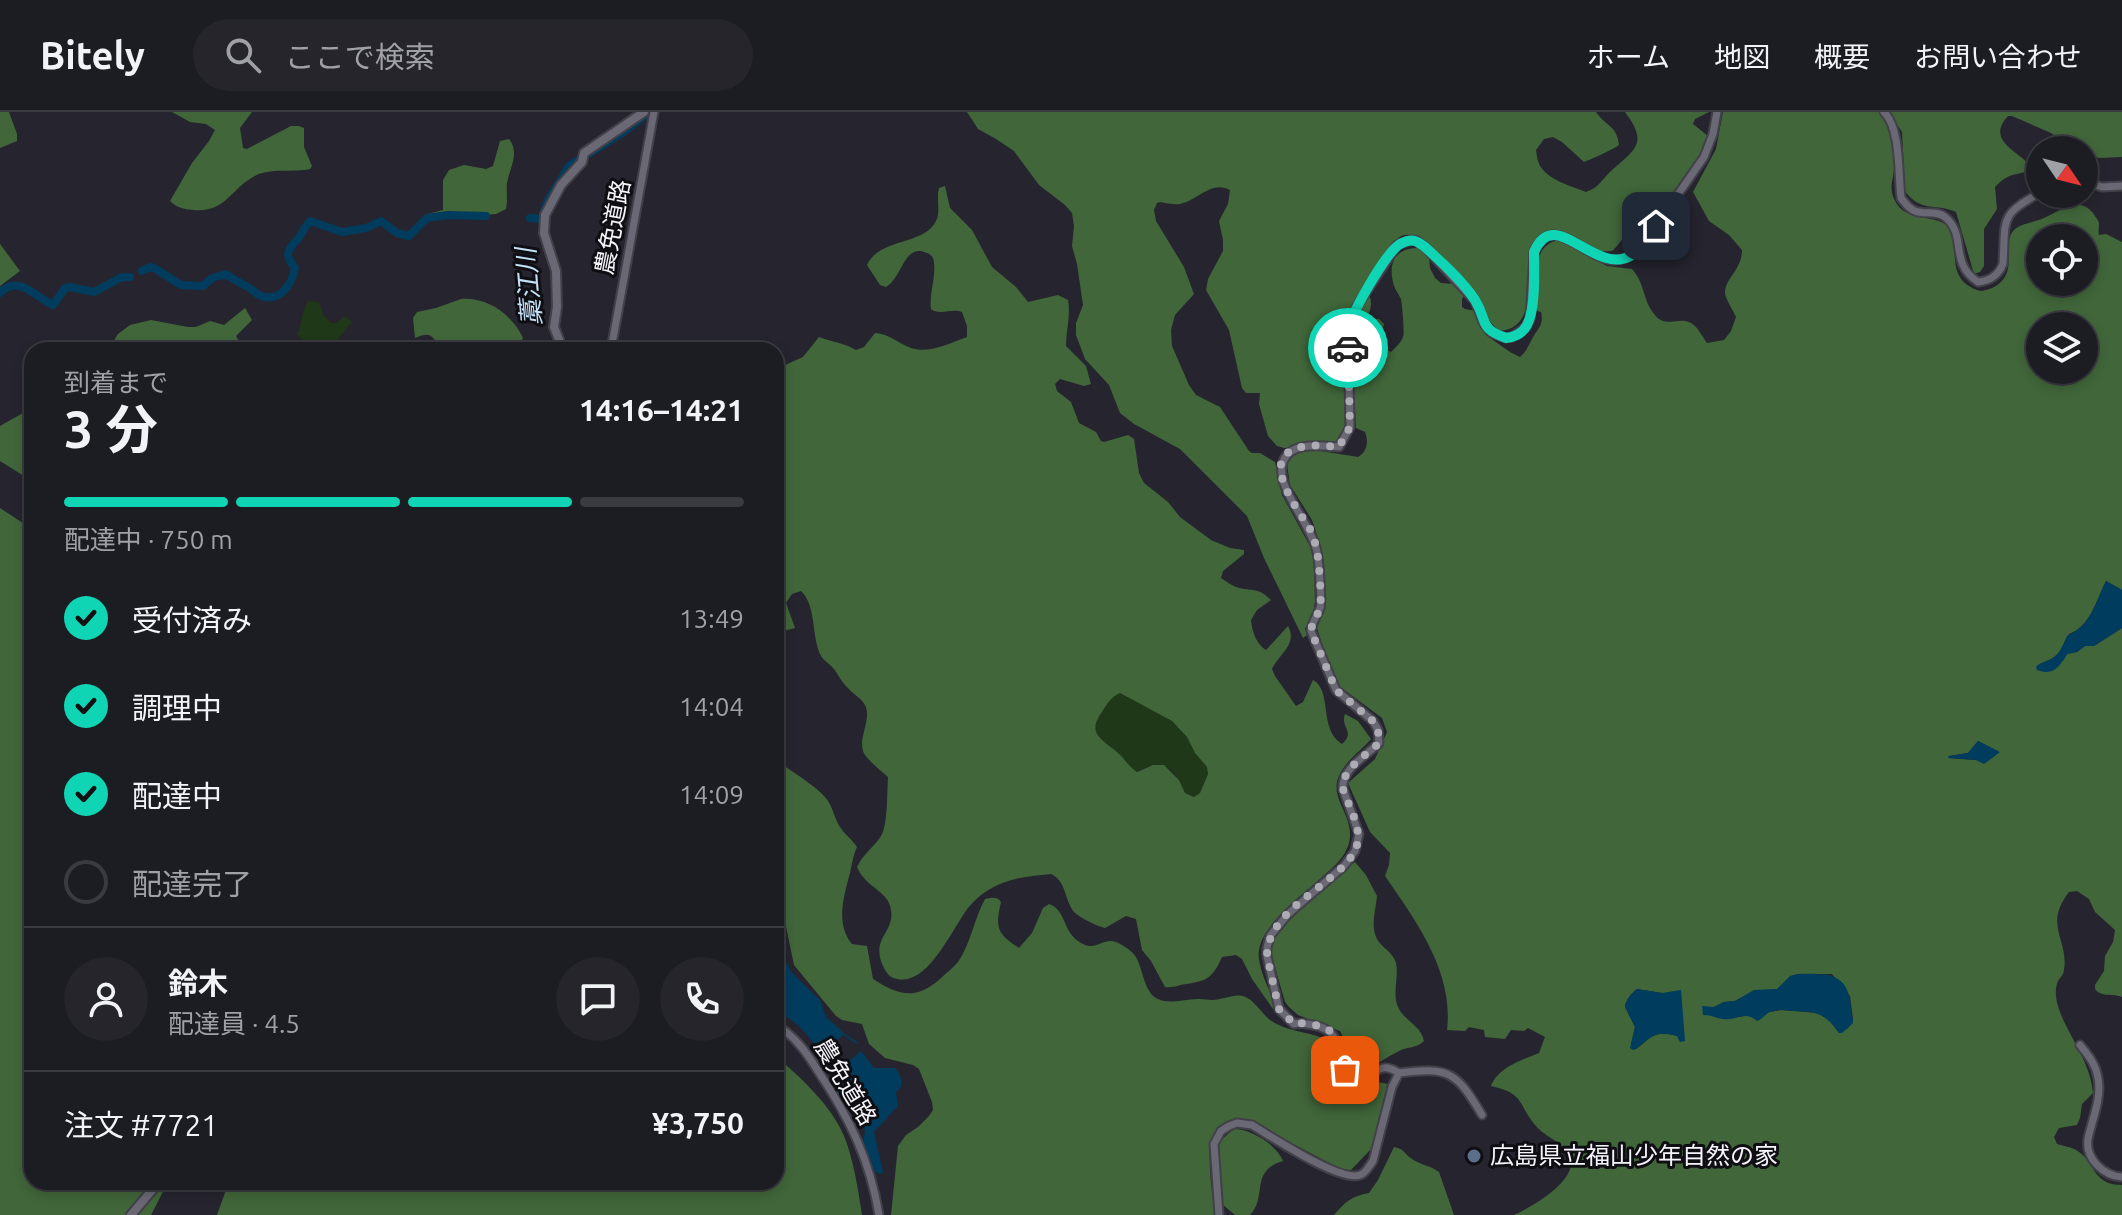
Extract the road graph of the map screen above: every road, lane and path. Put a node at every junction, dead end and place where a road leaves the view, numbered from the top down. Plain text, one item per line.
1 (644, 112) edge
2 (654, 112) edge
3 (1717, 112) edge
4 (1884, 112) edge
5 (2098, 186) edge
6 (2122, 186) edge
7 (2026, 200) edge
8 (560, 342) edge
9 (612, 342) edge
10 (784, 1030) edge
11 (2080, 1045) dead end
12 (1399, 1073) junction
13 (1482, 1115) dead end
14 (2122, 1177) edge
15 (152, 1190) edge
16 (131, 1215) edge
17 (879, 1215) edge
18 (1219, 1215) edge

1 - 8 main road
2 - 9 street, 農免道路
3 - 12 street
4 - 7 street
5 - 6 street
10 - 17 street, 農免道路
11 - 14 street
12 - 13 street
12 - 18 street
15 - 16 main road

